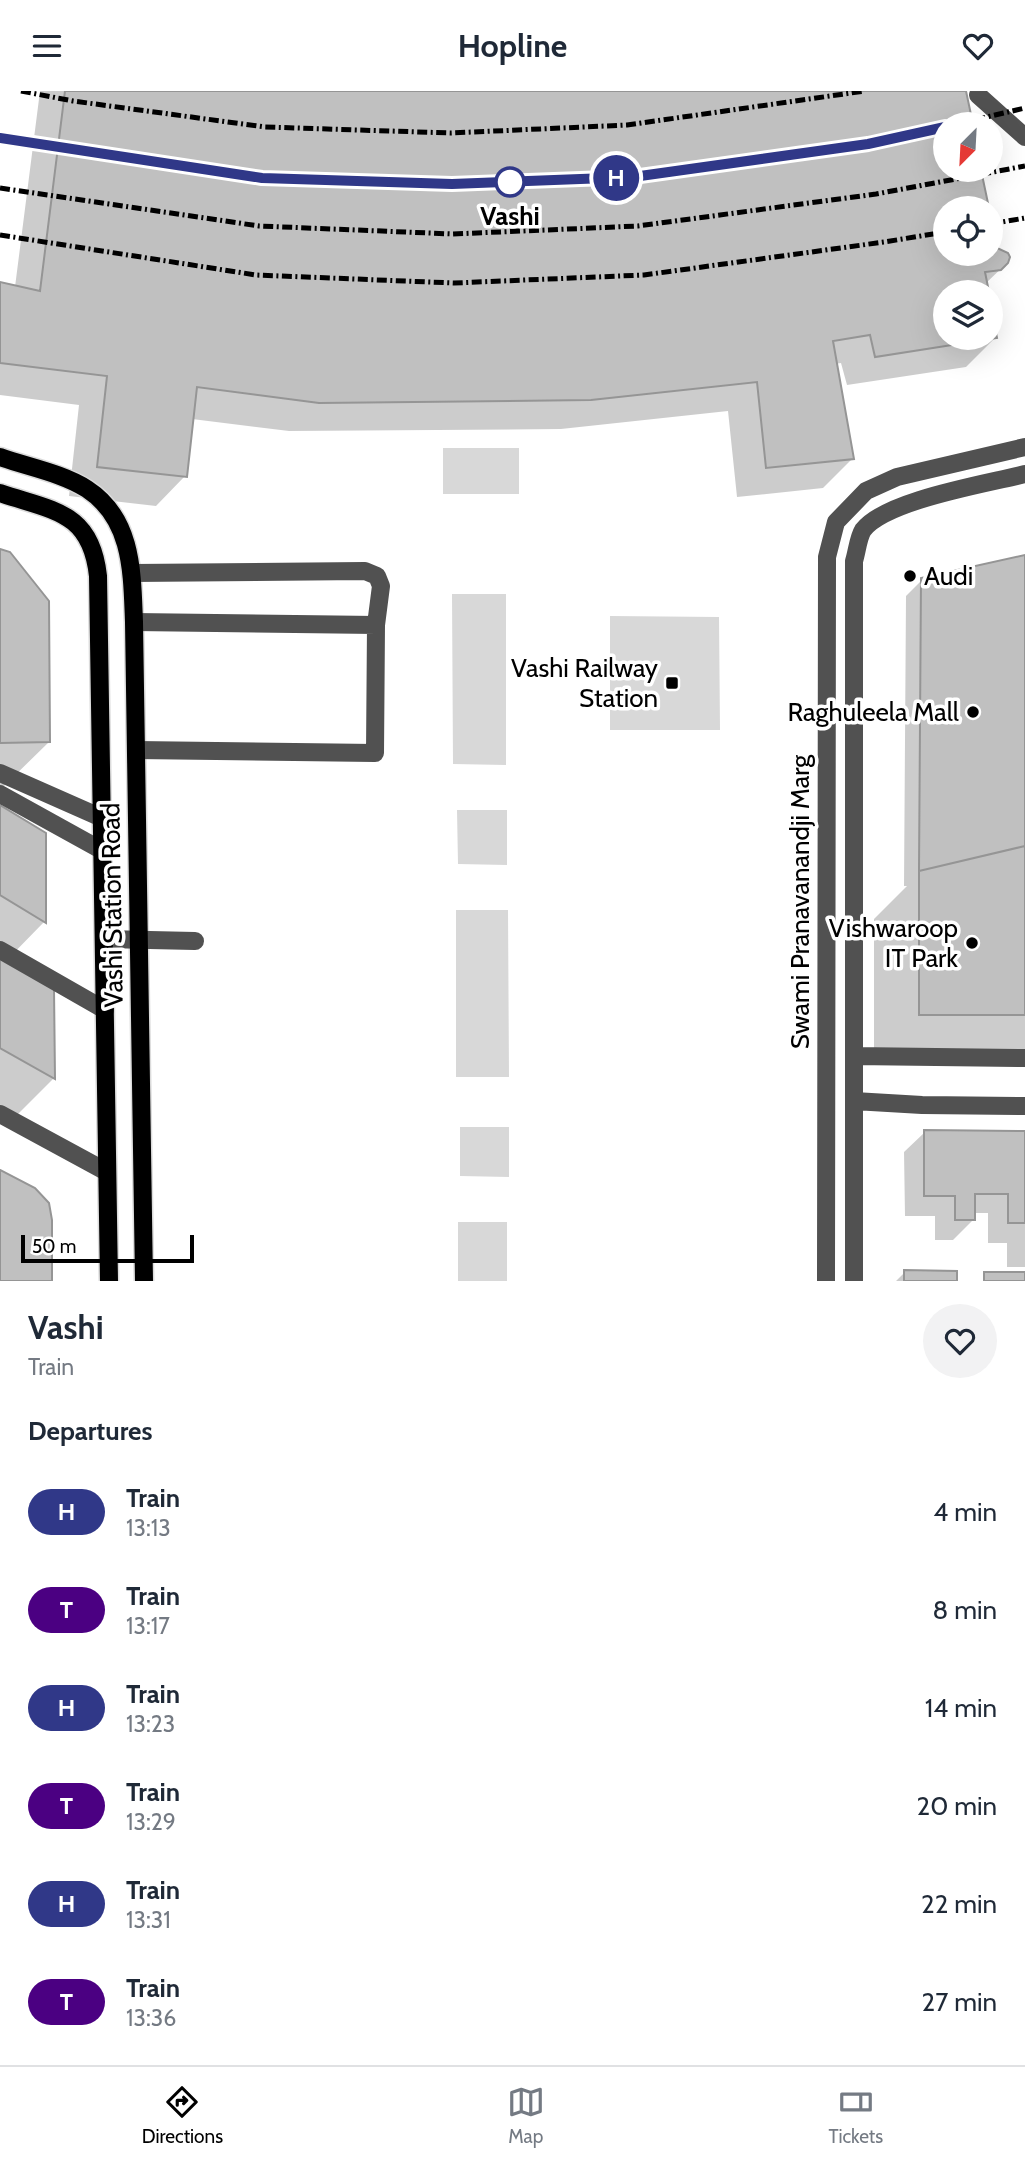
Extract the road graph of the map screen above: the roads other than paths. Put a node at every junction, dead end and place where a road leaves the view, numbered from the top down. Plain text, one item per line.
1 (978, 95) dead end
2 (1025, 137) edge
3 (1025, 447) edge
4 (0, 457) edge
5 (1025, 474) edge
6 (0, 493) edge
7 (132, 573) junction
8 (827, 588) junction
9 (855, 588) junction
10 (134, 622) junction
11 (376, 625) junction
12 (136, 750) junction
13 (0, 772) edge
14 (0, 794) edge
15 (102, 818) junction
16 (103, 851) junction
17 (0, 937) edge
18 (104, 939) junction
19 (139, 940) junction
20 (195, 941) dead end
21 (0, 950) edge
22 (826, 988) junction
23 (854, 989) junction
24 (105, 1003) junction
25 (854, 1056) junction
26 (1025, 1058) edge
27 (854, 1101) junction
28 (1025, 1106) edge
29 (0, 1114) edge
30 (107, 1172) junction
31 (109, 1281) edge
32 (144, 1281) edge
33 (826, 1281) edge
34 (854, 1281) edge

1 - 2 street
3 - 8 street, Swami Pranavanandji Marg
4 - 7 main road, Vashi Station Road
5 - 9 street, Swami Pranavanandji Marg
6 - 15 main road, Vashi Station Road
7 - 10 main road, Vashi Station Road
7 - 11 street
8 - 9 street
8 - 22 street, Swami Pranavanandji Marg
9 - 23 street, Swami Pranavanandji Marg
10 - 11 street
10 - 12 main road, Vashi Station Road
11 - 12 street
12 - 19 main road, Vashi Station Road
13 - 15 street
14 - 16 street
15 - 16 main road, Vashi Station Road
16 - 18 main road, Vashi Station Road
17 - 24 street
18 - 19 street
18 - 24 main road, Vashi Station Road
19 - 20 street
19 - 32 main road, Vashi Station Road
21 - 24 street
22 - 23 street
22 - 33 street, Swami Pranavanandji Marg
23 - 25 street, Swami Pranavanandji Marg
24 - 30 main road, Vashi Station Road
25 - 26 street
25 - 27 street, Swami Pranavanandji Marg
27 - 28 street
27 - 34 street, Swami Pranavanandji Marg
29 - 30 street
30 - 31 main road, Vashi Station Road

